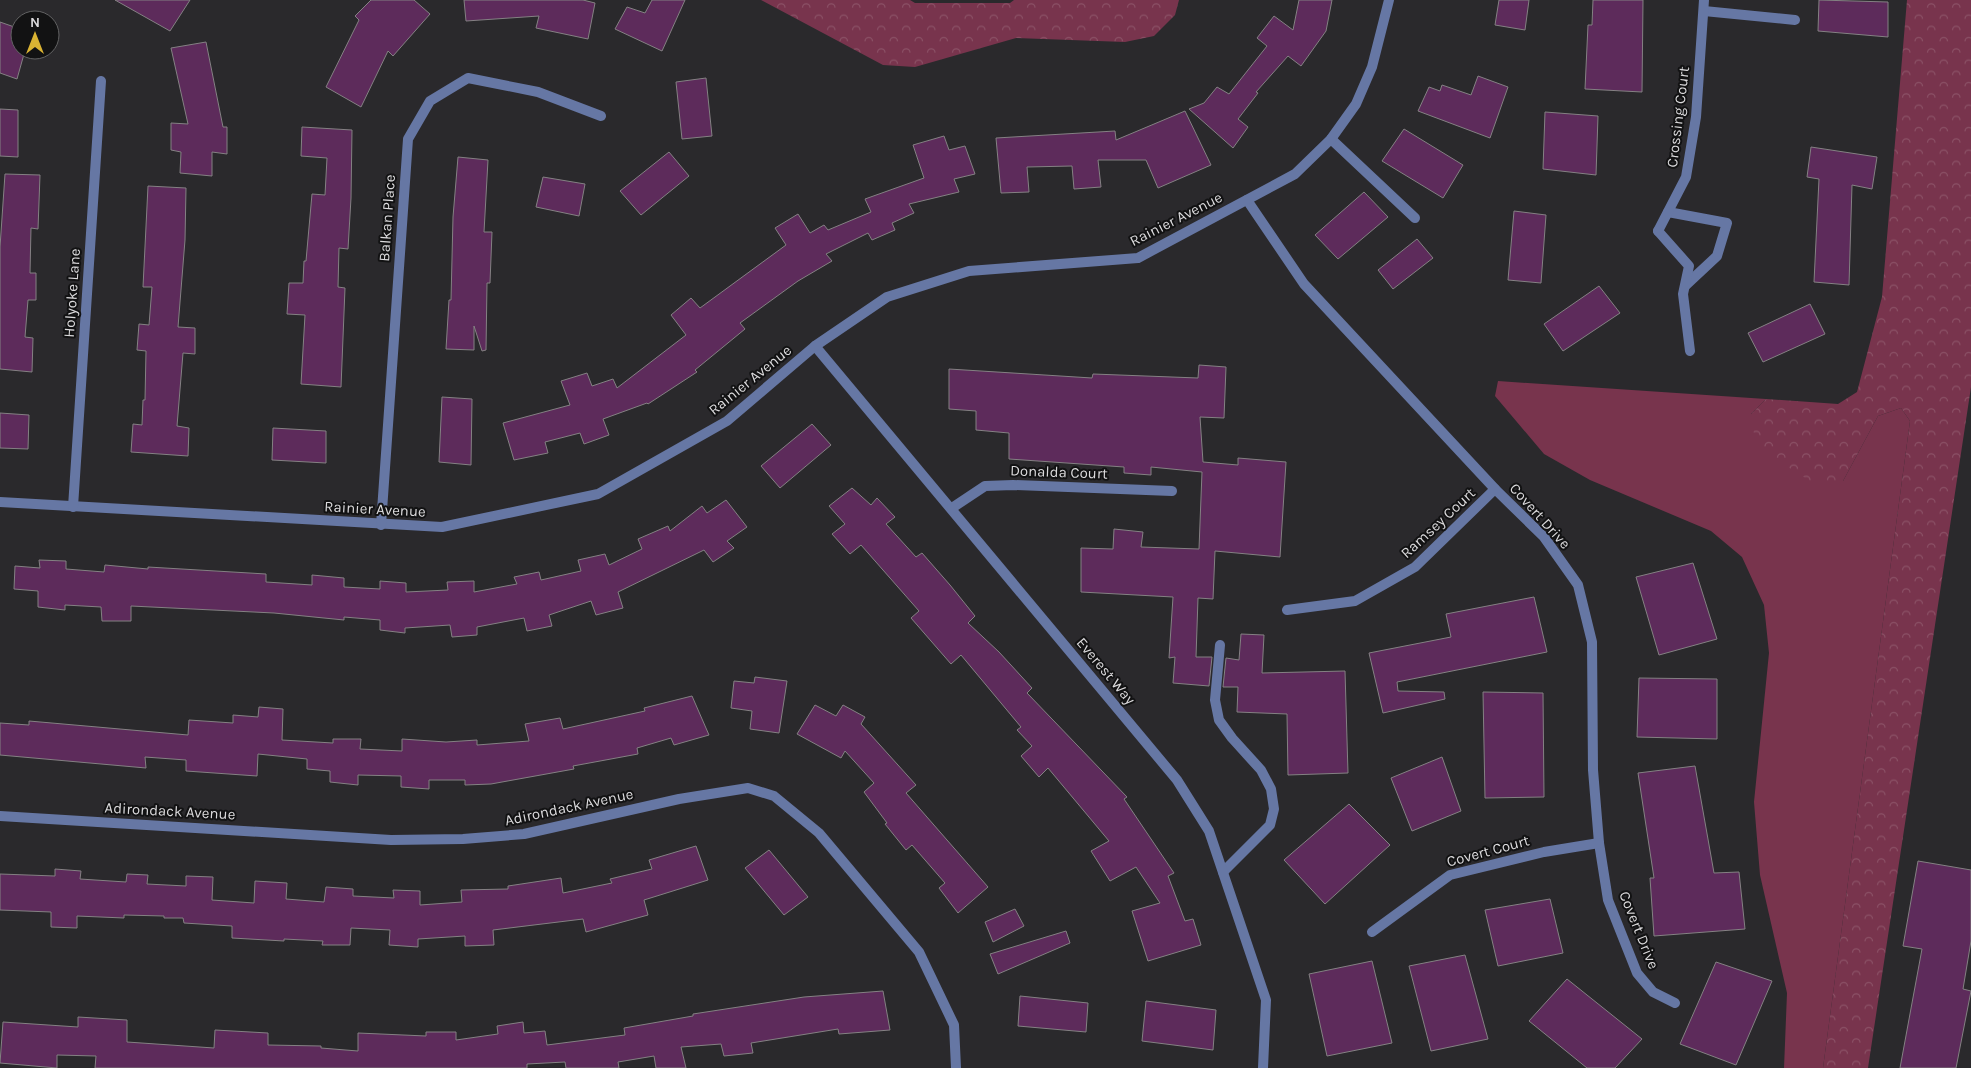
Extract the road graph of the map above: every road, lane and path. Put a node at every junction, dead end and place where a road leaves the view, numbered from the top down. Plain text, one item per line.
1 (1389, 0) edge
2 (1704, 5) edge
3 (1795, 20) dead end
4 (101, 81) dead end
5 (601, 116) dead end
6 (1331, 139) junction
7 (1247, 200) junction
8 (1668, 212) junction
9 (1415, 218) dead end
10 (1686, 285) junction
11 (815, 346) junction
12 (1690, 351) dead end
13 (1495, 489) junction
14 (1172, 491) dead end
15 (0, 502) edge
16 (73, 506) junction
17 (952, 508) junction
18 (381, 525) junction
19 (1287, 610) dead end
20 (1220, 645) dead end
21 (0, 816) edge
22 (1599, 843) junction
23 (1223, 872) junction
24 (1372, 932) dead end
25 (1674, 1003) dead end
26 (956, 1068) edge
27 (1263, 1068) edge

1 - 6 street, Rainier Avenue
2 - 3 street
2 - 8 street, Crossing Court
4 - 16 street, Holyoke Lane
5 - 18 street, Balkan Place
6 - 7 street, Rainier Avenue
6 - 9 street
7 - 11 street, Rainier Avenue
7 - 13 street, Covert Drive
8 - 10 street, Crossing Court
8 - 10 street
10 - 12 street
11 - 17 street, Everest Way
11 - 18 street, Rainier Avenue
13 - 19 street, Ramsey Court
13 - 22 street, Covert Drive
14 - 17 street, Donalda Court
15 - 16 street, Rainier Avenue
16 - 18 street, Rainier Avenue
17 - 23 street, Everest Way
20 - 23 street
21 - 26 street, Adirondack Avenue
22 - 24 street, Covert Court
22 - 25 street, Covert Drive
23 - 27 street, Everest Way

